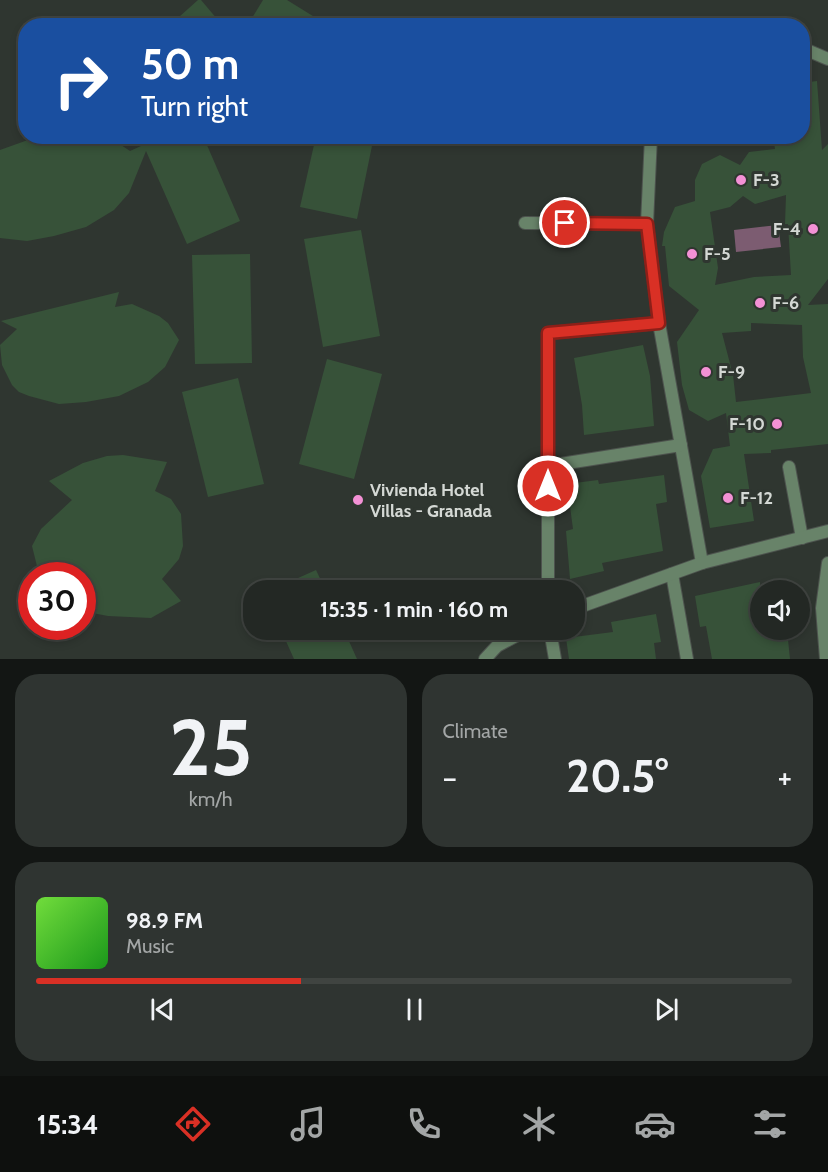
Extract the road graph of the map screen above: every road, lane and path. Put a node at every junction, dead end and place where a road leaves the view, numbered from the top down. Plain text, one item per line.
1 (810, 51) edge
2 (828, 59) edge
3 (651, 144) edge
4 (525, 223) dead end
5 (647, 224) junction
6 (659, 323) junction
7 (681, 445) junction
8 (548, 466) junction
9 (789, 467) dead end
10 (828, 531) edge
11 (802, 538) junction
12 (702, 563) junction
13 (828, 563) edge
14 (672, 574) junction
15 (548, 580) edge
16 (585, 605) edge
17 (508, 640) edge
18 (552, 640) edge
19 (485, 659) edge
20 (555, 659) edge
21 (687, 659) edge
22 (826, 659) edge

1 - 2 street
3 - 5 street
4 - 5 street
5 - 6 street
6 - 7 street
6 - 8 street
7 - 8 street
7 - 12 street
8 - 15 street
9 - 11 street
10 - 11 street
11 - 12 street
12 - 14 street
13 - 22 street
14 - 16 street
14 - 21 street
17 - 19 street
18 - 20 street

